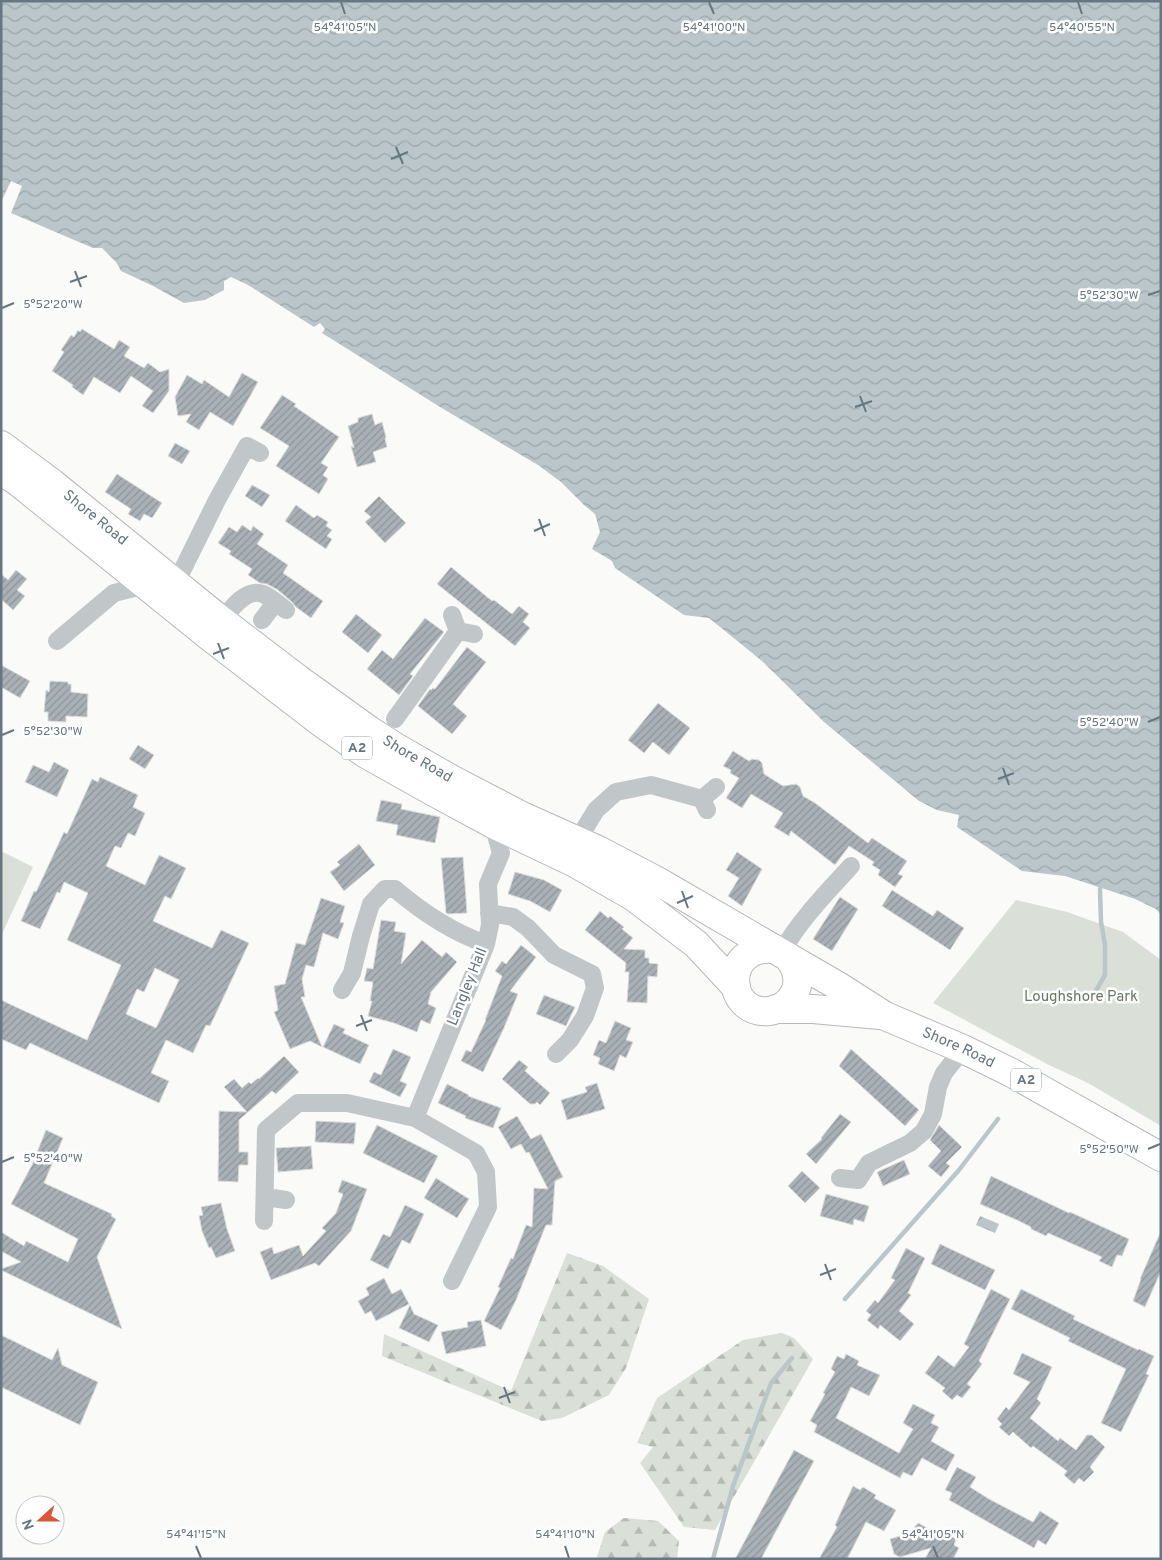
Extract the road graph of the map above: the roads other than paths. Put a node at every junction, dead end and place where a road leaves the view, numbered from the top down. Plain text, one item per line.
1 (1, 445) edge
2 (260, 453) dead end
3 (1, 471) edge
4 (118, 561) junction
5 (176, 583) junction
6 (146, 585) junction
7 (114, 593) junction
8 (262, 620) dead end
9 (222, 621) junction
10 (461, 626) dead end
11 (58, 641) dead end
12 (395, 719) junction
13 (369, 730) junction
14 (397, 748) junction
15 (716, 787) dead end
16 (494, 824) junction
17 (529, 841) junction
18 (577, 842) junction
19 (501, 852) junction
20 (851, 866) dead end
21 (489, 914) junction
22 (486, 944) junction
23 (781, 953) junction
24 (736, 987) junction
25 (342, 990) dead end
26 (776, 1009) junction
27 (885, 1016) junction
28 (951, 1044) junction
29 (556, 1054) dead end
30 (944, 1073) junction
31 (414, 1118) junction
32 (1161, 1157) edge
33 (840, 1178) dead end
34 (265, 1196) junction
35 (286, 1200) dead end
36 (264, 1221) dead end
37 (452, 1281) dead end

1 - 5 highway, Shore Road / A2
2 - 5 street
3 - 4 highway, Shore Road / A2
4 - 6 highway, Shore Road / A2
4 - 7 street
5 - 9 highway, Shore Road / A2
6 - 7 street
6 - 16 highway, Shore Road / A2
7 - 11 street
8 - 9 street
9 - 13 highway, Shore Road / A2
10 - 12 street
12 - 13 street
12 - 14 street
13 - 14 highway, Shore Road / A2
14 - 18 highway, Shore Road / A2
15 - 18 street
16 - 17 highway, Shore Road / A2
16 - 19 street
17 - 19 street
17 - 24 highway, Shore Road / A2
18 - 23 highway, Shore Road / A2
19 - 21 street, Langley Hall
20 - 23 street
21 - 22 street, Langley Hall
21 - 29 street
22 - 25 street
22 - 31 street, Langley Hall
23 - 24 highway
23 - 26 highway
23 - 27 highway, Shore Road / A2
24 - 26 highway, A2
26 - 27 highway, Shore Road / A2
27 - 28 highway, Shore Road / A2
28 - 30 street
28 - 30 street
28 - 32 highway, Shore Road / A2
30 - 33 street
31 - 34 street
31 - 37 street
34 - 35 street
34 - 36 street

